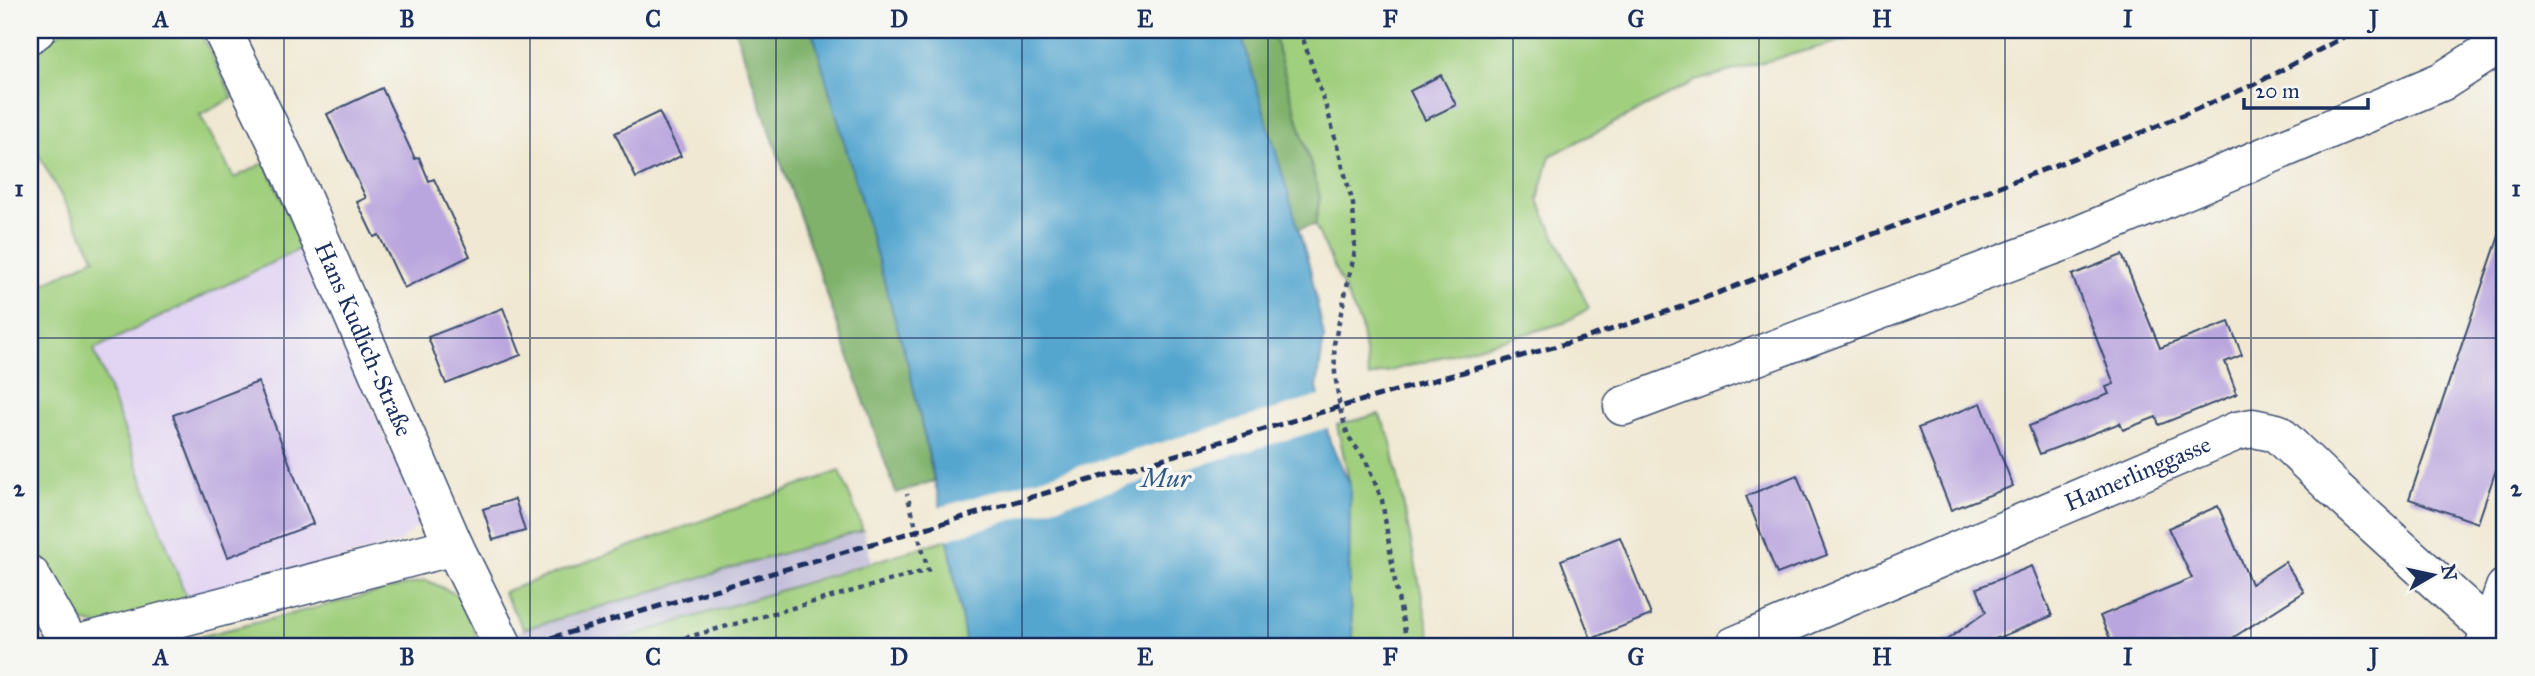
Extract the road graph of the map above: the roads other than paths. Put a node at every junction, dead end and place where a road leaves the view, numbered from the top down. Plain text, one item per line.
1 (36, 30) edge
2 (222, 30) edge
3 (30, 34) edge
4 (2505, 41) edge
5 (1623, 406) dead end
6 (454, 546) junction
7 (30, 575) edge
8 (2505, 588) edge
9 (2488, 638) edge
10 (71, 646) edge
11 (503, 646) edge
12 (1734, 646) edge

1 - 3 street
2 - 6 street, Hans Kudlich-Straße
4 - 5 street
6 - 10 street
6 - 11 street, Hans Kudlich-Straße
7 - 10 street
8 - 9 street
9 - 12 street, Hamerlinggasse

